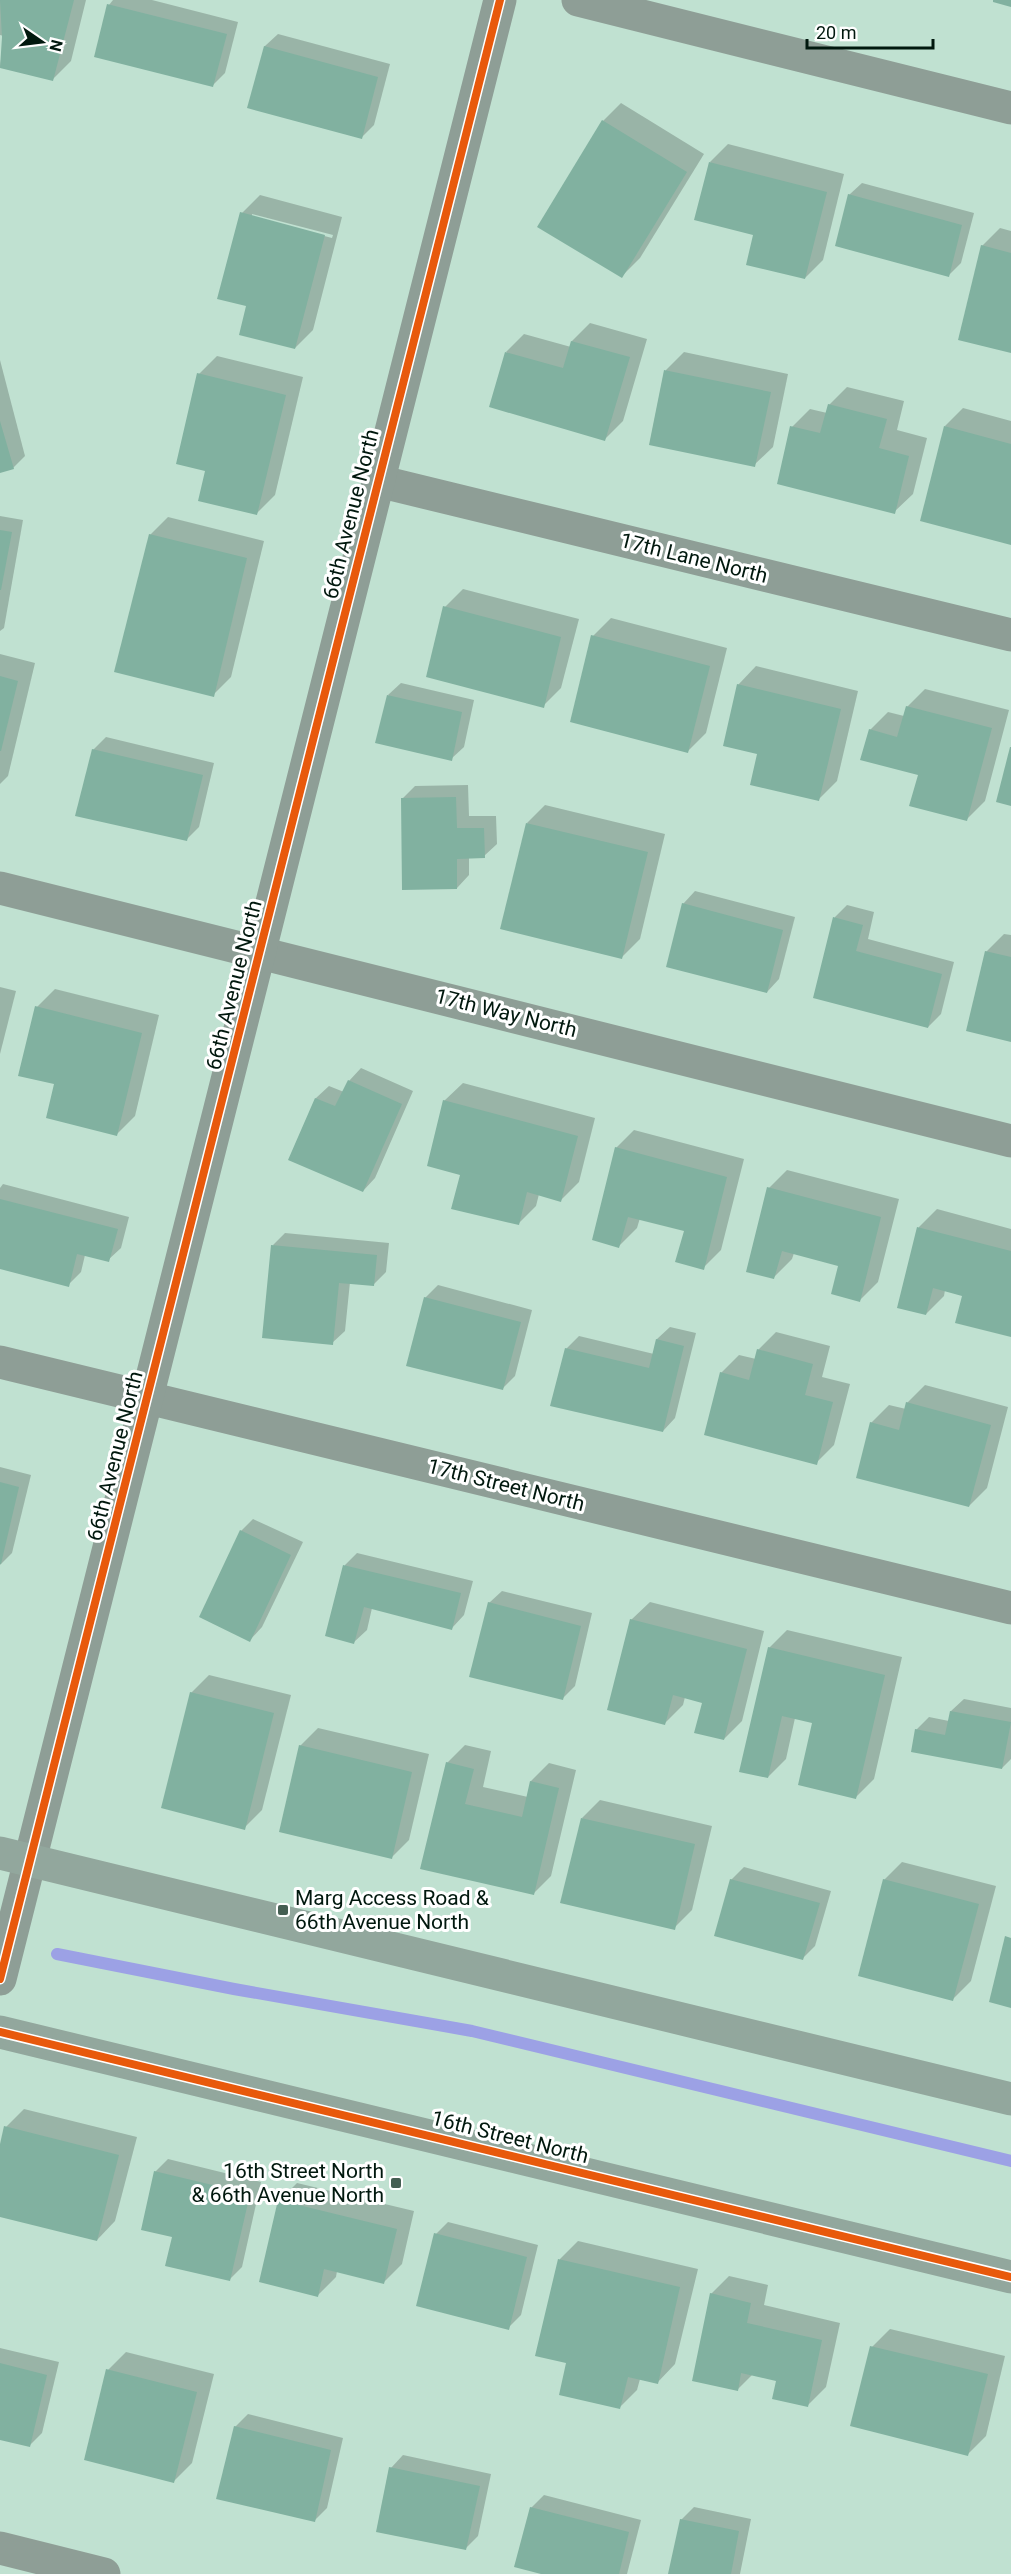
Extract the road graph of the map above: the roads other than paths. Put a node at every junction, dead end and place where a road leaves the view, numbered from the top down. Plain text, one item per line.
1 (500, 0) edge
2 (578, 0) edge
3 (1011, 108) edge
4 (378, 481) junction
5 (1011, 635) edge
6 (0, 888) edge
7 (261, 951) junction
8 (1011, 1141) edge
9 (0, 1362) edge
10 (148, 1398) junction
11 (1011, 1608) edge
12 (15, 1857) edge
13 (0, 1979) edge
14 (0, 2032) edge
15 (1011, 2099) edge
16 (1011, 2277) edge
17 (0, 2548) edge
18 (104, 2574) edge

1 - 4 street, 66th Avenue North
2 - 3 street
4 - 5 street, 17th Lane North
4 - 7 street, 66th Avenue North
6 - 7 street, 17th Way North
7 - 8 street, 17th Way North
7 - 10 street, 66th Avenue North
9 - 10 street, 17th Street North
10 - 11 street, 17th Street North
10 - 12 street, 66th Avenue North
12 - 13 street, 66th Avenue North
12 - 15 street
14 - 16 street, 16th Street North
17 - 18 street

